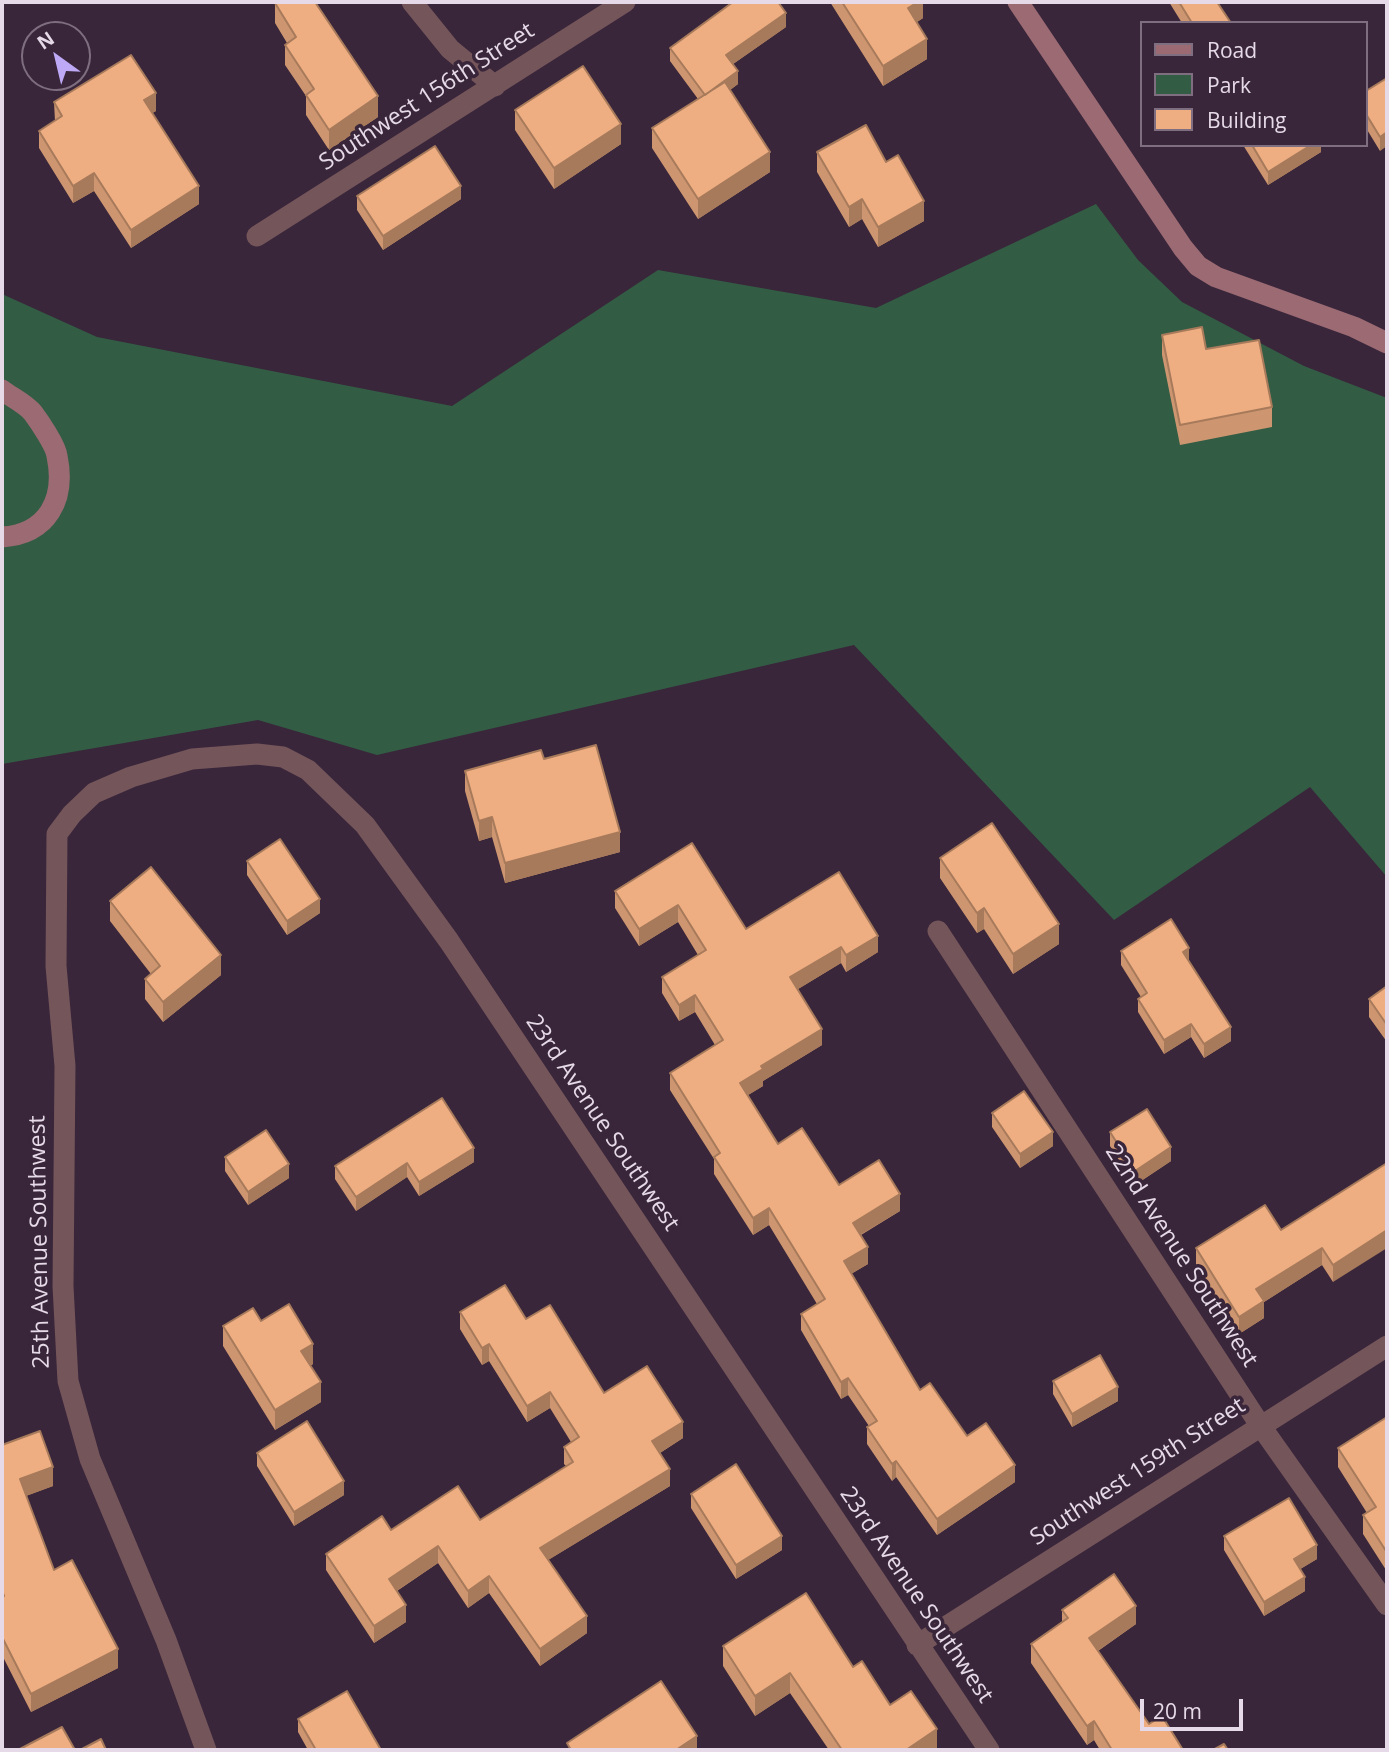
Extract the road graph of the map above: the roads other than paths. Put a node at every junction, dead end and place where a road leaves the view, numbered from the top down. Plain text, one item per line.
1 (412, 2) edge
2 (625, 2) edge
3 (1018, 2) edge
4 (495, 86) junction
5 (257, 236) dead end
6 (1387, 343) edge
7 (2, 390) edge
8 (2, 537) edge
9 (57, 834) joint
10 (938, 932) dead end
11 (1387, 1346) edge
12 (1259, 1425) junction
13 (1387, 1605) edge
14 (917, 1645) junction
15 (206, 1750) edge
16 (989, 1750) edge

1 - 4 street
2 - 4 street, Southwest 156th Street
3 - 6 street
4 - 5 street, Southwest 156th Street
7 - 8 street
9 - 14 street, 23rd Avenue Southwest
9 - 15 street, 25th Avenue Southwest
10 - 12 street, 22nd Avenue Southwest
11 - 12 street, Southwest 159th Street
12 - 13 street, 22nd Avenue Southwest
12 - 14 street, Southwest 159th Street
14 - 16 street, 23rd Avenue Southwest

